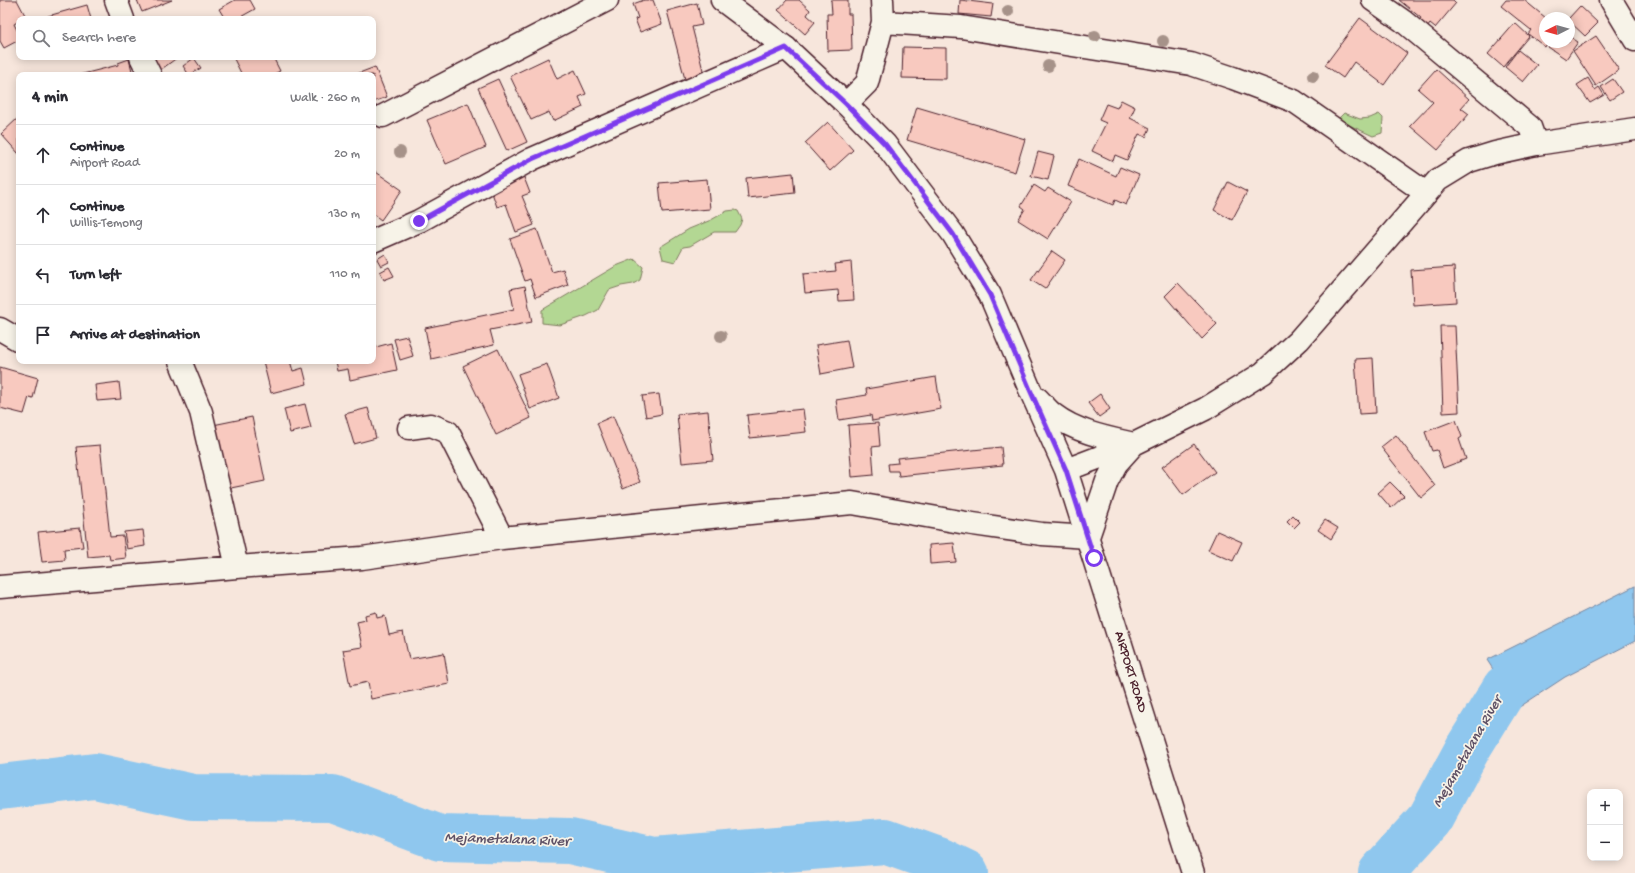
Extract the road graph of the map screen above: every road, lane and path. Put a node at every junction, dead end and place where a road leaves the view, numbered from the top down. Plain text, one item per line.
1 (116, 0) edge
2 (607, 0) edge
3 (722, 0) edge
4 (882, 0) edge
5 (1373, 0) edge
6 (1611, 0) edge
7 (122, 16) edge
8 (883, 22) junction
9 (1635, 40) edge
10 (786, 48) junction
11 (142, 60) edge
12 (148, 72) edge
13 (846, 104) junction
14 (383, 116) dead end
15 (1635, 128) edge
16 (1536, 144) junction
17 (1426, 193) junction
18 (376, 240) edge
19 (0, 329) edge
20 (16, 338) edge
21 (181, 364) edge
22 (1031, 392) junction
23 (409, 428) dead end
24 (1134, 444) junction
25 (1066, 470) junction
26 (1088, 537) junction
27 (502, 538) junction
28 (237, 567) junction
29 (0, 587) edge
30 (1193, 873) edge

1 - 7 street
2 - 14 street
3 - 10 street, AIRPORT ROAD
4 - 8 street
5 - 16 street
6 - 9 street
8 - 13 street
8 - 17 street
10 - 13 street, AIRPORT ROAD
10 - 18 street
11 - 12 street
13 - 22 street, AIRPORT ROAD
15 - 16 street
16 - 17 street
17 - 24 street
19 - 20 street
21 - 28 street
22 - 24 street
22 - 25 street, AIRPORT ROAD
23 - 27 street
24 - 25 street
24 - 26 street
25 - 26 street, AIRPORT ROAD
26 - 27 street
26 - 30 street, AIRPORT ROAD
27 - 28 street
28 - 29 street

